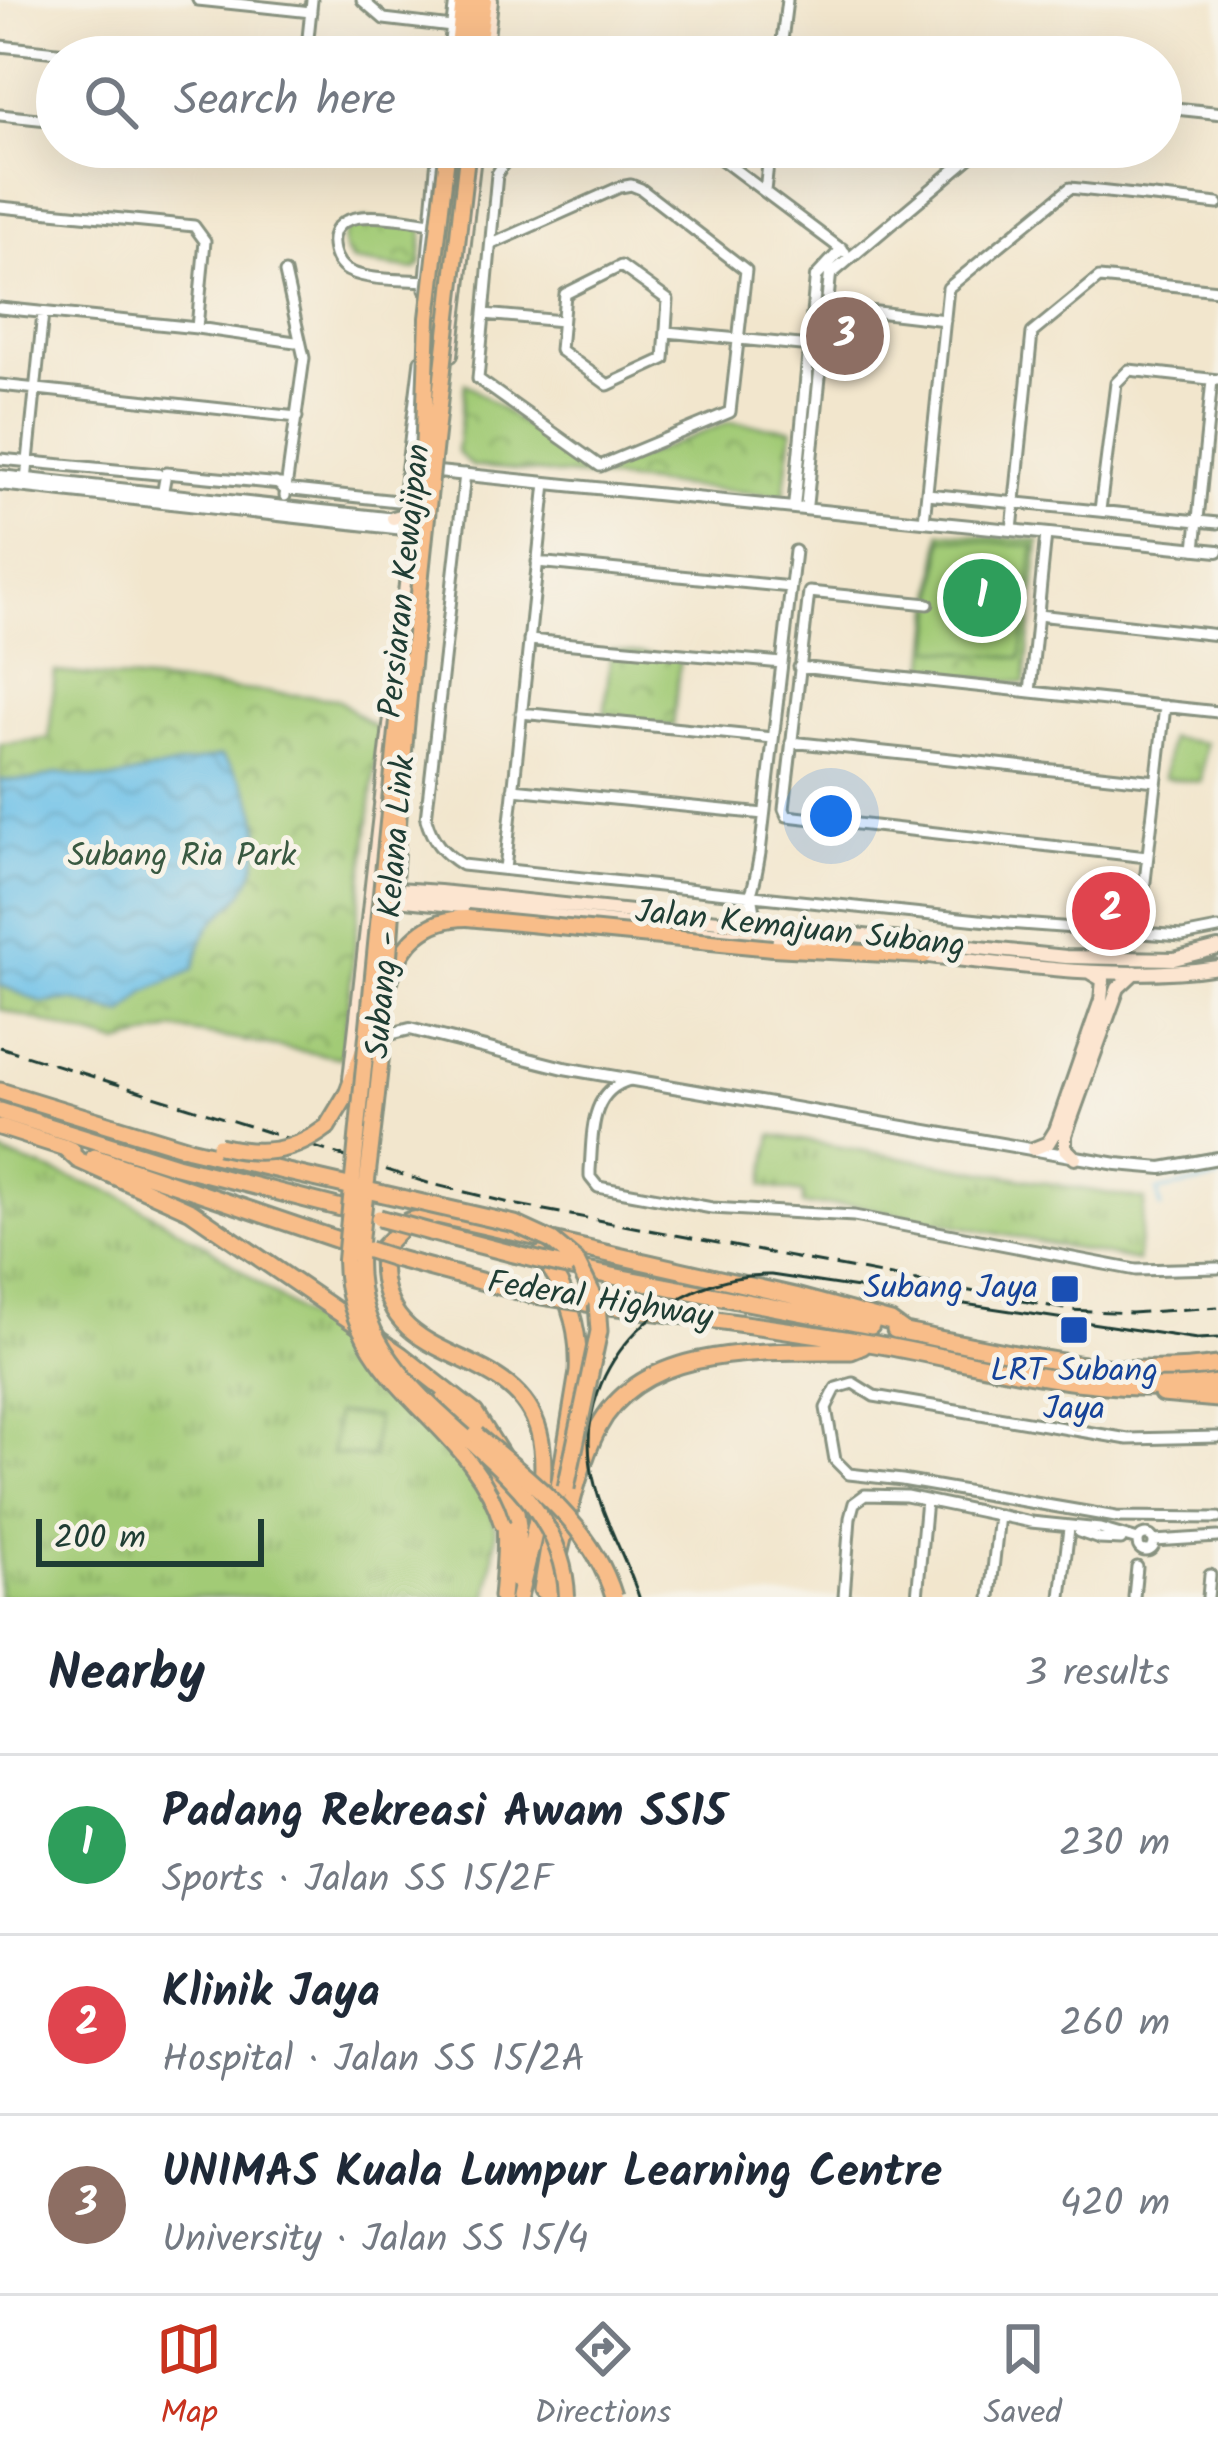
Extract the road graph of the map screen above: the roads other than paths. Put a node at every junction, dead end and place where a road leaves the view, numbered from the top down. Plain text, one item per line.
1 (198, 0) edge
2 (362, 0) edge
3 (465, 0) edge
4 (487, 0) edge
5 (787, 0) edge
6 (312, 6) edge
7 (452, 27) junction
8 (308, 36) edge
9 (451, 36) edge
10 (463, 36) edge
11 (483, 36) edge
12 (783, 36) edge
13 (0, 46) edge
14 (36, 50) edge
15 (1182, 109) edge
16 (1218, 113) edge
17 (0, 115) edge
18 (36, 119) edge
19 (442, 168) edge
20 (444, 168) edge
21 (444, 168) edge
22 (469, 168) edge
23 (469, 168) edge
24 (501, 168) edge
25 (734, 168) edge
26 (768, 168) edge
27 (955, 168) edge
28 (765, 190) junction
29 (1218, 204) edge
30 (0, 207) edge
31 (432, 223) junction
32 (492, 244) junction
33 (846, 252) junction
34 (433, 266) junction
35 (285, 273) dead end
36 (425, 281) junction
37 (1218, 290) edge
38 (826, 306) junction
39 (0, 308) edge
40 (43, 313) junction
41 (484, 314) junction
42 (562, 320) junction
43 (945, 320) junction
44 (197, 328) junction
45 (667, 332) junction
46 (736, 336) junction
47 (296, 340) junction
48 (815, 344) junction
49 (1215, 380) edge
50 (0, 385) edge
51 (35, 388) junction
52 (294, 417) junction
53 (443, 429) junction
54 (440, 450) junction
55 (0, 459) edge
56 (28, 462) junction
57 (431, 473) junction
58 (158, 474) dead end
59 (460, 474) junction
60 (0, 480) edge
61 (26, 483) junction
62 (546, 483) junction
63 (285, 494) junction
64 (927, 494) junction
65 (161, 498) junction
66 (416, 503) junction
67 (1015, 503) junction
68 (800, 508) junction
69 (1100, 510) junction
70 (393, 518) junction
71 (924, 521) junction
72 (1197, 521) junction
73 (1218, 523) edge
74 (414, 525) junction
75 (430, 530) junction
76 (1012, 530) junction
77 (1046, 534) junction
78 (1195, 549) junction
79 (795, 551) dead end
80 (1218, 551) edge
81 (537, 562) junction
82 (791, 587) junction
83 (928, 604) dead end
84 (1038, 615) junction
85 (1218, 635) edge
86 (529, 640) junction
87 (782, 663) junction
88 (800, 667) junction
89 (1030, 692) junction
90 (1165, 706) junction
91 (1218, 712) edge
92 (521, 713) junction
93 (773, 738) junction
94 (791, 742) junction
95 (1156, 782) junction
96 (513, 789) junction
97 (764, 814) junction
98 (1147, 857) junction
99 (391, 863) junction
100 (505, 869) junction
101 (373, 871) junction
102 (424, 891) junction
103 (752, 895) junction
104 (392, 899) junction
105 (485, 909) junction
106 (731, 923) junction
107 (768, 926) junction
108 (483, 928) dead end
109 (1218, 929) edge
110 (1139, 934) junction
111 (1218, 948) edge
112 (924, 956) junction
113 (1078, 968) junction
114 (1218, 968) edge
115 (1136, 972) junction
116 (384, 1024) junction
117 (630, 1080) junction
118 (350, 1086) junction
119 (0, 1090) edge
120 (0, 1111) edge
121 (0, 1127) edge
122 (129, 1130) junction
123 (64, 1147) junction
124 (1033, 1149) junction
125 (1075, 1158) junction
126 (1218, 1158) edge
127 (491, 1228) junction
128 (1218, 1268) edge
129 (905, 1332) junction
130 (872, 1344) junction
131 (401, 1355) junction
132 (1218, 1365) edge
133 (1218, 1382) edge
134 (412, 1384) junction
135 (1142, 1387) junction
136 (1218, 1399) edge
137 (1218, 1437) edge
138 (926, 1500) junction
139 (999, 1515) junction
140 (1218, 1518) edge
141 (1069, 1528) junction
142 (1218, 1537) edge
143 (1137, 1568) dead end
144 (1210, 1575) dead end
145 (498, 1597) edge
146 (516, 1597) edge
147 (544, 1597) edge
148 (567, 1597) edge
149 (614, 1597) edge
150 (844, 1597) edge
151 (917, 1597) edge
152 (990, 1597) edge
153 (1061, 1597) edge
154 (1134, 1597) edge
155 (1208, 1597) edge

1 - 6 street
2 - 7 street
3 - 7 street
3 - 10 main road
4 - 11 main road
5 - 12 street
6 - 8 street
7 - 9 street
13 - 14 street
15 - 16 street
17 - 18 street
19 - 31 street
20 - 34 main road, Persiaran Kewajipan
21 - 57 main road, bridge
22 - 53 main road, Persiaran Kewajipan
23 - 116 main road, Subang - Kelana Link, bridge
24 - 32 street
25 - 28 street
26 - 28 street
27 - 33 street
28 - 33 street
29 - 43 street
30 - 44 street
31 - 34 street
31 - 36 street
32 - 41 street
32 - 46 street
33 - 38 street
33 - 48 street
34 - 36 street
34 - 66 main road, Persiaran Kewajipan
35 - 47 street
36 - 63 street
37 - 67 street
38 - 43 street
38 - 48 street
39 - 40 street
40 - 44 street
40 - 51 street
41 - 42 street
41 - 46 street
42 - 45 street
42 - 45 street
43 - 64 street
44 - 47 street
45 - 46 street
46 - 48 street
47 - 52 street
48 - 68 street
49 - 69 street
49 - 72 street
50 - 51 street
51 - 52 street
51 - 56 street
52 - 63 street
53 - 54 main road, Persiaran Kewajipan
53 - 75 main road
54 - 57 main road, Persiaran Kewajipan
54 - 59 street
55 - 56 street
56 - 58 street
56 - 61 street
57 - 59 street
57 - 75 main road, Persiaran Kewajipan
57 - 145 main road, bridge
59 - 62 street
59 - 100 street
60 - 61 street
61 - 65 street
62 - 68 street
62 - 81 street
63 - 65 street
63 - 65 street
63 - 70 street
63 - 74 street
64 - 67 street
64 - 71 street
66 - 70 main road
66 - 74 main road, Persiaran Kewajipan
67 - 69 street
67 - 76 street
68 - 71 street
69 - 72 street
70 - 74 street
71 - 76 street
72 - 73 street
72 - 78 street
74 - 75 main road
74 - 101 main road, Persiaran Kewajipan
75 - 99 main road, Persiaran Kewajipan
76 - 77 street
77 - 78 street
77 - 84 street
78 - 80 street
79 - 82 street
81 - 82 street
81 - 86 street
82 - 87 street
83 - 88 street
84 - 85 street
84 - 89 street
86 - 87 street
86 - 92 street
87 - 93 street
88 - 89 street
88 - 94 street
89 - 90 street
90 - 91 street
90 - 95 street
92 - 93 street
92 - 96 street
93 - 97 street
94 - 95 street
94 - 98 street
95 - 98 street
96 - 97 street
96 - 100 street
97 - 103 street
98 - 110 street
99 - 102 main road
99 - 104 main road, Persiaran Kewajipan
100 - 103 street
101 - 104 main road
101 - 118 main road, Persiaran Kewajipan
102 - 104 main road, Jalan Kemajuan Subang
102 - 106 main road, Jalan Kemajuan Subang
103 - 106 street
103 - 107 street
103 - 110 street
104 - 105 main road, Jalan Kemajuan Subang
104 - 118 highway
105 - 108 main road
105 - 112 main road, Jalan Kemajuan Subang
106 - 107 main road, Jalan Kemajuan Subang
107 - 111 main road, Jalan Kemajuan Subang
109 - 110 street
112 - 113 main road, Jalan Kemajuan Subang
112 - 116 main road, bridge
113 - 115 main road, Jalan Kemajuan Subang
113 - 124 main road
114 - 115 main road, Jalan Kemajuan Subang
115 - 125 main road
116 - 134 main road, Subang - Kelana Link, bridge
117 - 118 street
117 - 124 street
117 - 128 street
118 - 122 highway, bridge
119 - 122 highway
120 - 129 highway, Federal Highway, bridge
121 - 123 highway, Federal Highway
122 - 147 highway, bridge
123 - 130 highway, Federal Highway, bridge
123 - 131 highway
124 - 125 street
125 - 126 street
127 - 129 highway
127 - 146 highway
127 - 147 highway
129 - 132 highway, Federal Highway
130 - 135 highway, Federal Highway
130 - 147 highway
131 - 145 highway
131 - 146 highway
133 - 135 highway, Federal Highway
134 - 148 main road, Subang - Kelana Link, bridge
134 - 149 highway, bridge
135 - 136 highway
137 - 140 street
138 - 139 street
138 - 150 street
138 - 151 street
139 - 141 street
139 - 152 street
141 - 142 street
141 - 153 street
143 - 154 street
144 - 155 street

